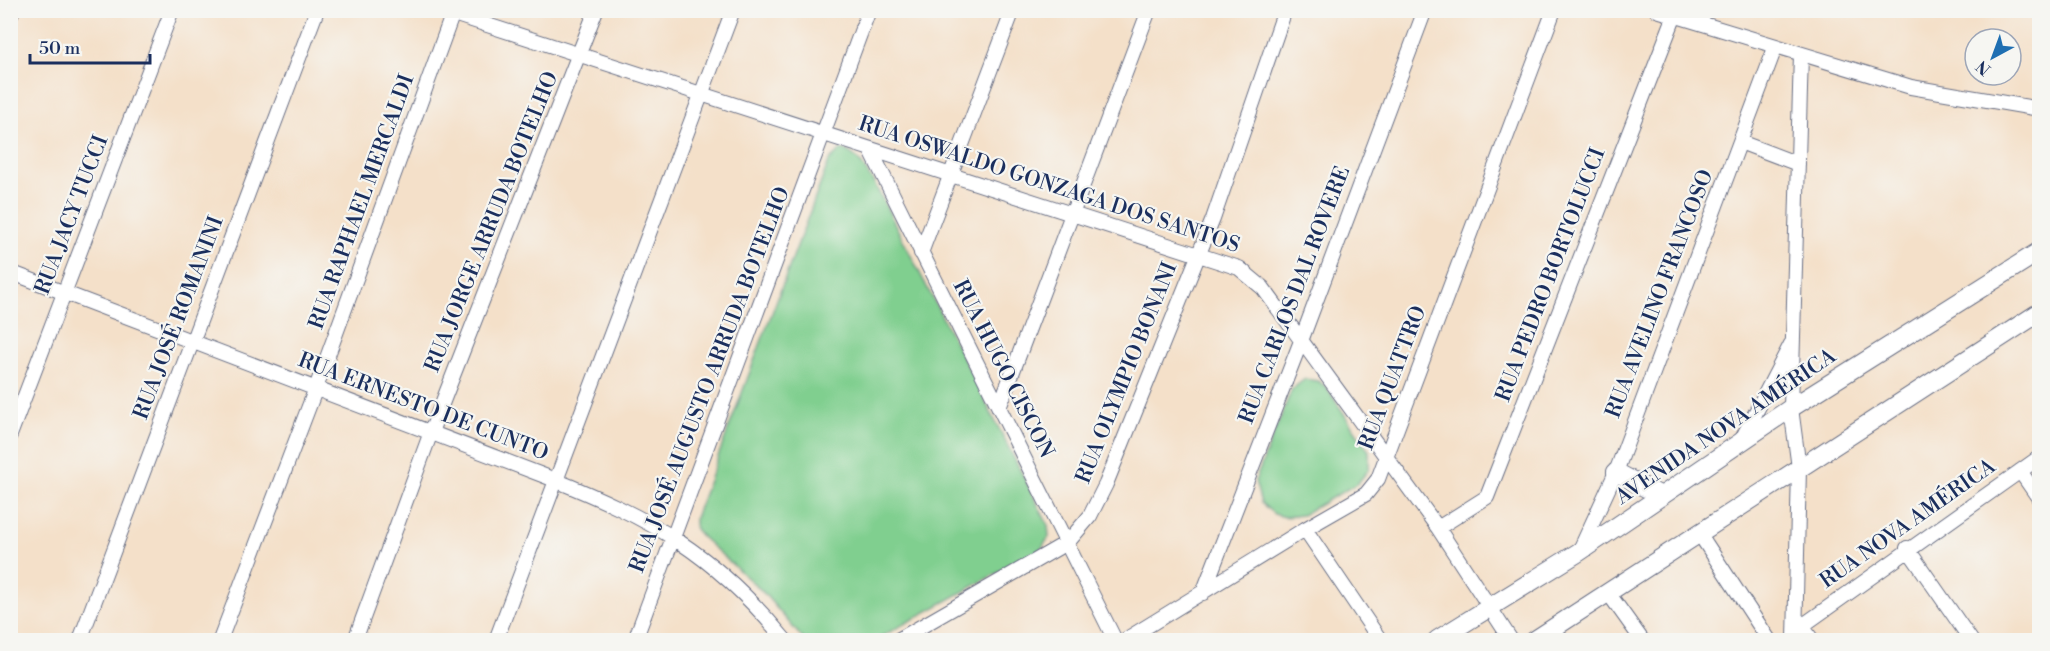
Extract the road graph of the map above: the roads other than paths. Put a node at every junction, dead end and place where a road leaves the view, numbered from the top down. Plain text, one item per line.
1 (13, 10) edge
2 (172, 10) edge
3 (317, 10) edge
4 (596, 10) edge
5 (733, 10) edge
6 (869, 10) edge
7 (1013, 10) edge
8 (1149, 10) edge
9 (1285, 10) edge
10 (1425, 10) edge
11 (1554, 10) edge
12 (1657, 10) edge
13 (449, 11) edge
14 (1675, 15) junction
15 (10, 16) edge
16 (1775, 48) junction
17 (1801, 54) junction
18 (580, 55) junction
19 (702, 94) junction
20 (2040, 109) edge
21 (825, 135) junction
22 (1740, 142) junction
23 (870, 149) junction
24 (1798, 164) junction
25 (949, 174) junction
26 (1074, 214) junction
27 (2040, 250) edge
28 (921, 253) junction
29 (1198, 253) junction
30 (10, 272) edge
31 (66, 293) junction
32 (2040, 312) edge
33 (1793, 339) junction
34 (1301, 341) junction
35 (193, 342) junction
36 (316, 388) junction
37 (999, 408) junction
38 (1791, 408) junction
39 (431, 432) junction
40 (10, 435) edge
41 (1740, 443) junction
42 (1385, 456) junction
43 (2040, 457) edge
44 (1799, 468) junction
45 (2020, 471) junction
46 (1616, 472) junction
47 (556, 481) junction
48 (1661, 496) junction
49 (2040, 500) edge
50 (1438, 528) junction
51 (1305, 529) junction
52 (1699, 534) junction
53 (674, 537) junction
54 (1068, 542) junction
55 (1907, 548) junction
56 (1579, 552) junction
57 (1203, 593) junction
58 (1609, 594) junction
59 (1488, 606) junction
60 (1799, 622) junction
61 (80, 640) edge
62 (220, 640) edge
63 (355, 640) edge
64 (496, 640) edge
65 (635, 640) edge
66 (785, 640) edge
67 (898, 640) edge
68 (1115, 640) edge
69 (1125, 640) edge
70 (1380, 640) edge
71 (1437, 640) edge
72 (1511, 640) edge
73 (1535, 640) edge
74 (1642, 640) edge
75 (1769, 640) edge
76 (1795, 640) edge
77 (1812, 640) edge
78 (1971, 640) edge

1 - 15 street
2 - 31 street, RUA JACY TUCCI
3 - 35 street, RUA JOSÉ ROMANINI
4 - 18 street, RUA JORGE ARRUDA BOTELHO
5 - 19 street
6 - 21 street, RUA JOSÉ AUGUSTO ARRUDA BOTELHO
7 - 25 street
8 - 26 street
9 - 29 street, RUA OLYMPIO BONANI
10 - 34 street, RUA CARLOS DAL ROVERE
11 - 42 street, RUA QUATTRO
12 - 14 street
13 - 18 street, RUA OSWALDO GONZAGA DOS SANTOS
13 - 36 street, RUA RAPHAEL MERCALDI
14 - 16 street
14 - 50 street, RUA PEDRO BORTOLUCCI
16 - 17 street
16 - 22 street, RUA AVELINO FRANCOSO
17 - 20 street
17 - 24 street
18 - 19 street, RUA OSWALDO GONZAGA DOS SANTOS
18 - 39 street, RUA JORGE ARRUDA BOTELHO
19 - 21 street, RUA OSWALDO GONZAGA DOS SANTOS
19 - 47 street
21 - 23 street, RUA OSWALDO GONZAGA DOS SANTOS
21 - 53 street, RUA JOSÉ AUGUSTO ARRUDA BOTELHO
22 - 24 street
22 - 46 street, RUA AVELINO FRANCOSO
23 - 25 street, RUA OSWALDO GONZAGA DOS SANTOS
23 - 28 street, RUA HUGO CISCON
24 - 33 street
25 - 26 street, RUA OSWALDO GONZAGA DOS SANTOS
25 - 28 street
26 - 29 street, RUA OSWALDO GONZAGA DOS SANTOS
26 - 37 street
27 - 38 street, AVENIDA NOVA AMÉRICA
28 - 37 street, RUA HUGO CISCON
29 - 34 street, RUA OSWALDO GONZAGA DOS SANTOS
29 - 54 street, RUA OLYMPIO BONANI
30 - 31 street, RUA ERNESTO DE CUNTO
31 - 35 street, RUA ERNESTO DE CUNTO
31 - 40 street, RUA JACY TUCCI
32 - 44 street
33 - 38 street
33 - 41 street
34 - 42 street, RUA OSWALDO GONZAGA DOS SANTOS
34 - 57 street, RUA CARLOS DAL ROVERE
35 - 36 street, RUA ERNESTO DE CUNTO
35 - 61 street, RUA JOSÉ ROMANINI
36 - 39 street, RUA ERNESTO DE CUNTO
36 - 62 street, RUA RAPHAEL MERCALDI
37 - 54 street, RUA HUGO CISCON
38 - 41 street, AVENIDA NOVA AMÉRICA
38 - 44 street
39 - 47 street, RUA ERNESTO DE CUNTO
39 - 63 street, RUA JORGE ARRUDA BOTELHO
41 - 48 street, AVENIDA NOVA AMÉRICA
42 - 50 street, RUA OSWALDO GONZAGA DOS SANTOS
42 - 51 street, RUA QUATTRO
43 - 45 street, RUA NOVA AMÉRICA
44 - 52 street
44 - 60 street
45 - 49 street
45 - 55 street, RUA NOVA AMÉRICA
46 - 48 street
46 - 56 street, RUA AVELINO FRANCOSO
47 - 53 street, RUA ERNESTO DE CUNTO
47 - 64 street
48 - 56 street, AVENIDA NOVA AMÉRICA
50 - 59 street, RUA OSWALDO GONZAGA DOS SANTOS
51 - 57 street, RUA QUATTRO
51 - 70 street
52 - 58 street
52 - 75 street
53 - 65 street, RUA JOSÉ AUGUSTO ARRUDA BOTELHO
53 - 66 street, RUA ERNESTO DE CUNTO
54 - 67 street, RUA OLYMPIO BONANI
54 - 68 street, RUA HUGO CISCON
55 - 60 street, RUA NOVA AMÉRICA
55 - 78 street
56 - 59 street, AVENIDA NOVA AMÉRICA
57 - 69 street, RUA QUATTRO
58 - 73 street
58 - 74 street
59 - 71 street, AVENIDA NOVA AMÉRICA
59 - 72 street, RUA OSWALDO GONZAGA DOS SANTOS
60 - 76 street
60 - 77 street

